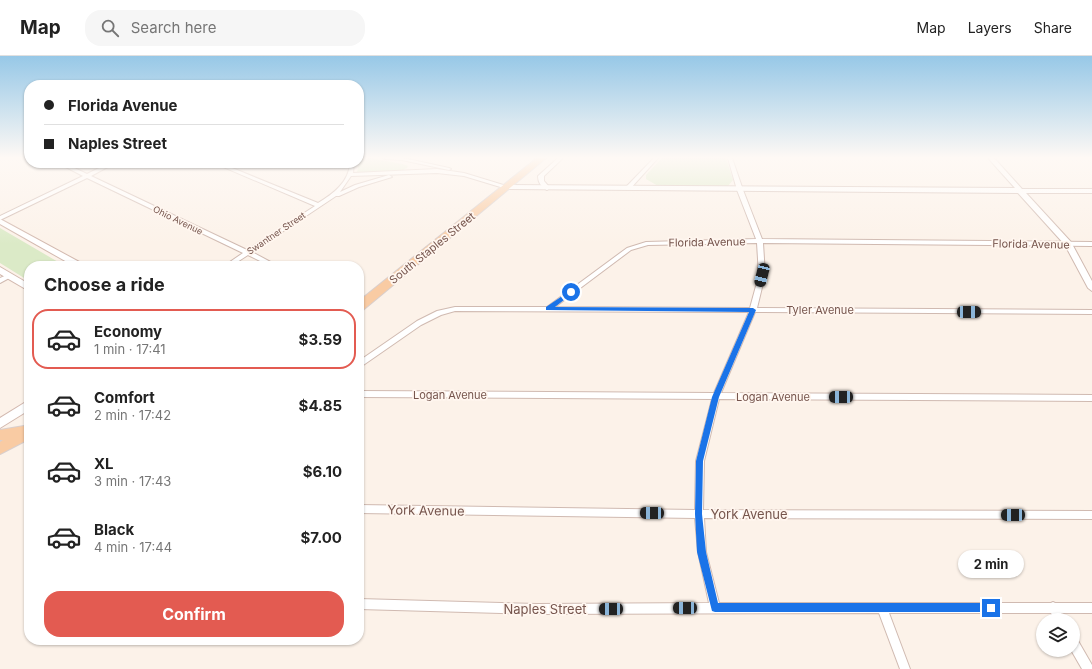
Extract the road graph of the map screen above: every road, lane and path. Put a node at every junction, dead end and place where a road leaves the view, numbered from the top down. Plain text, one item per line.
1 (64, 187) edge
2 (111, 187) edge
3 (273, 187) edge
4 (342, 187) edge
5 (357, 187) edge
6 (507, 187) joint
7 (739, 187) edge
8 (1018, 187) edge
9 (547, 188) joint
10 (628, 188) joint
11 (740, 190) junction
12 (1021, 190) junction
13 (1092, 191) edge
14 (333, 196) junction
15 (318, 205) junction
16 (0, 219) edge
17 (760, 241) junction
18 (1068, 244) junction
19 (1092, 244) edge
20 (246, 253) junction
21 (71, 261) edge
22 (234, 261) edge
23 (264, 261) edge
24 (0, 270) edge
25 (9, 276) junction
26 (0, 280) edge
27 (24, 285) edge
28 (1092, 288) edge
29 (364, 302) edge
30 (548, 309) junction
31 (753, 310) junction
32 (1092, 312) edge
33 (364, 362) edge
34 (364, 394) edge
35 (716, 397) junction
36 (1092, 398) edge
37 (24, 407) edge
38 (0, 424) edge
39 (24, 433) edge
40 (0, 435) edge
41 (24, 435) edge
42 (0, 448) edge
43 (364, 509) edge
44 (698, 514) junction
45 (1092, 515) edge
46 (364, 604) edge
47 (1054, 607) junction
48 (715, 608) junction
49 (882, 608) junction
50 (1092, 608) edge
51 (1057, 613) edge
52 (1080, 655) edge
53 (905, 669) edge
54 (1088, 669) edge

1 - 16 street
2 - 20 street, Ohio Avenue
3 - 15 street
4 - 14 street, Swantner Street
5 - 14 street
6 - 9 street
6 - 29 main road, South Staples Street
7 - 11 street
8 - 12 street
9 - 10 street
10 - 11 street
11 - 12 street
11 - 17 street
12 - 13 street
12 - 18 street
14 - 15 street, Swantner Street
15 - 20 street, Swantner Street
16 - 21 main road
17 - 18 street, Florida Avenue
17 - 30 street, Florida Avenue
17 - 31 street
18 - 19 street, Florida Avenue
18 - 28 street
20 - 22 street, Swantner Street
20 - 23 street, Ohio Avenue
24 - 25 main road
25 - 26 street
25 - 27 main road
30 - 31 street, Tyler Avenue
30 - 33 street
31 - 32 street, Tyler Avenue
31 - 35 street
34 - 35 street, Logan Avenue
35 - 36 street, Logan Avenue
35 - 44 street
37 - 38 main road
39 - 40 main road
41 - 42 main road
43 - 44 street, York Avenue
44 - 45 street, York Avenue
44 - 48 street
46 - 48 street, Naples Street
47 - 49 street, Naples Street
47 - 50 street, Naples Street
47 - 51 street
48 - 49 street, Naples Street
49 - 53 street
52 - 54 street

